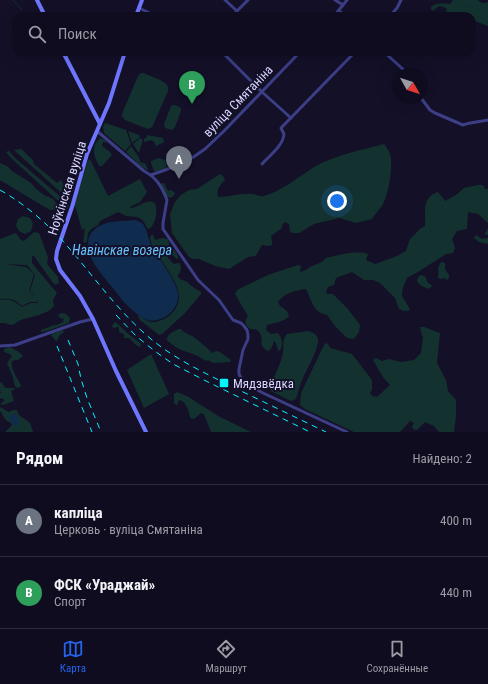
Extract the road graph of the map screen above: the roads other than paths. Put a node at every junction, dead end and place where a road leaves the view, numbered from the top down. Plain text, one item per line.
1 (37, 0) edge
2 (142, 0) edge
3 (225, 0) edge
4 (248, 0) edge
5 (335, 0) edge
6 (347, 0) edge
7 (401, 0) edge
8 (343, 5) junction
9 (139, 8) junction
10 (339, 11) edge
11 (43, 12) edge
12 (138, 12) edge
13 (148, 12) edge
14 (237, 12) joint
15 (393, 12) edge
16 (65, 56) edge
17 (125, 56) edge
18 (226, 56) edge
19 (296, 56) edge
20 (351, 56) edge
21 (388, 56) edge
22 (402, 68) edge
23 (262, 92) junction
24 (426, 104) edge
25 (291, 118) junction
26 (488, 120) edge
27 (100, 124) junction
28 (97, 131) junction
29 (262, 164) dead end
30 (151, 175) junction
31 (93, 319) junction
32 (0, 346) edge
33 (146, 432) edge
34 (347, 432) edge

1 - 11 main road
2 - 9 main road
3 - 14 street
4 - 14 street
5 - 8 street
6 - 8 street
7 - 15 street
8 - 10 street
9 - 12 main road
9 - 13 street
16 - 27 main road
17 - 27 main road, Ноўкінская вуліца
18 - 23 street
19 - 23 street, вуліца Смятаніна
20 - 25 street
21 - 22 street
23 - 25 street
23 - 30 street, вуліца Смятаніна
24 - 26 street
25 - 29 street
27 - 28 main road, Ноўкінская вуліца
28 - 30 street
28 - 31 main road, Ноўкінская вуліца
30 - 34 street
31 - 32 street
31 - 33 main road, Ноўкінская вуліца

